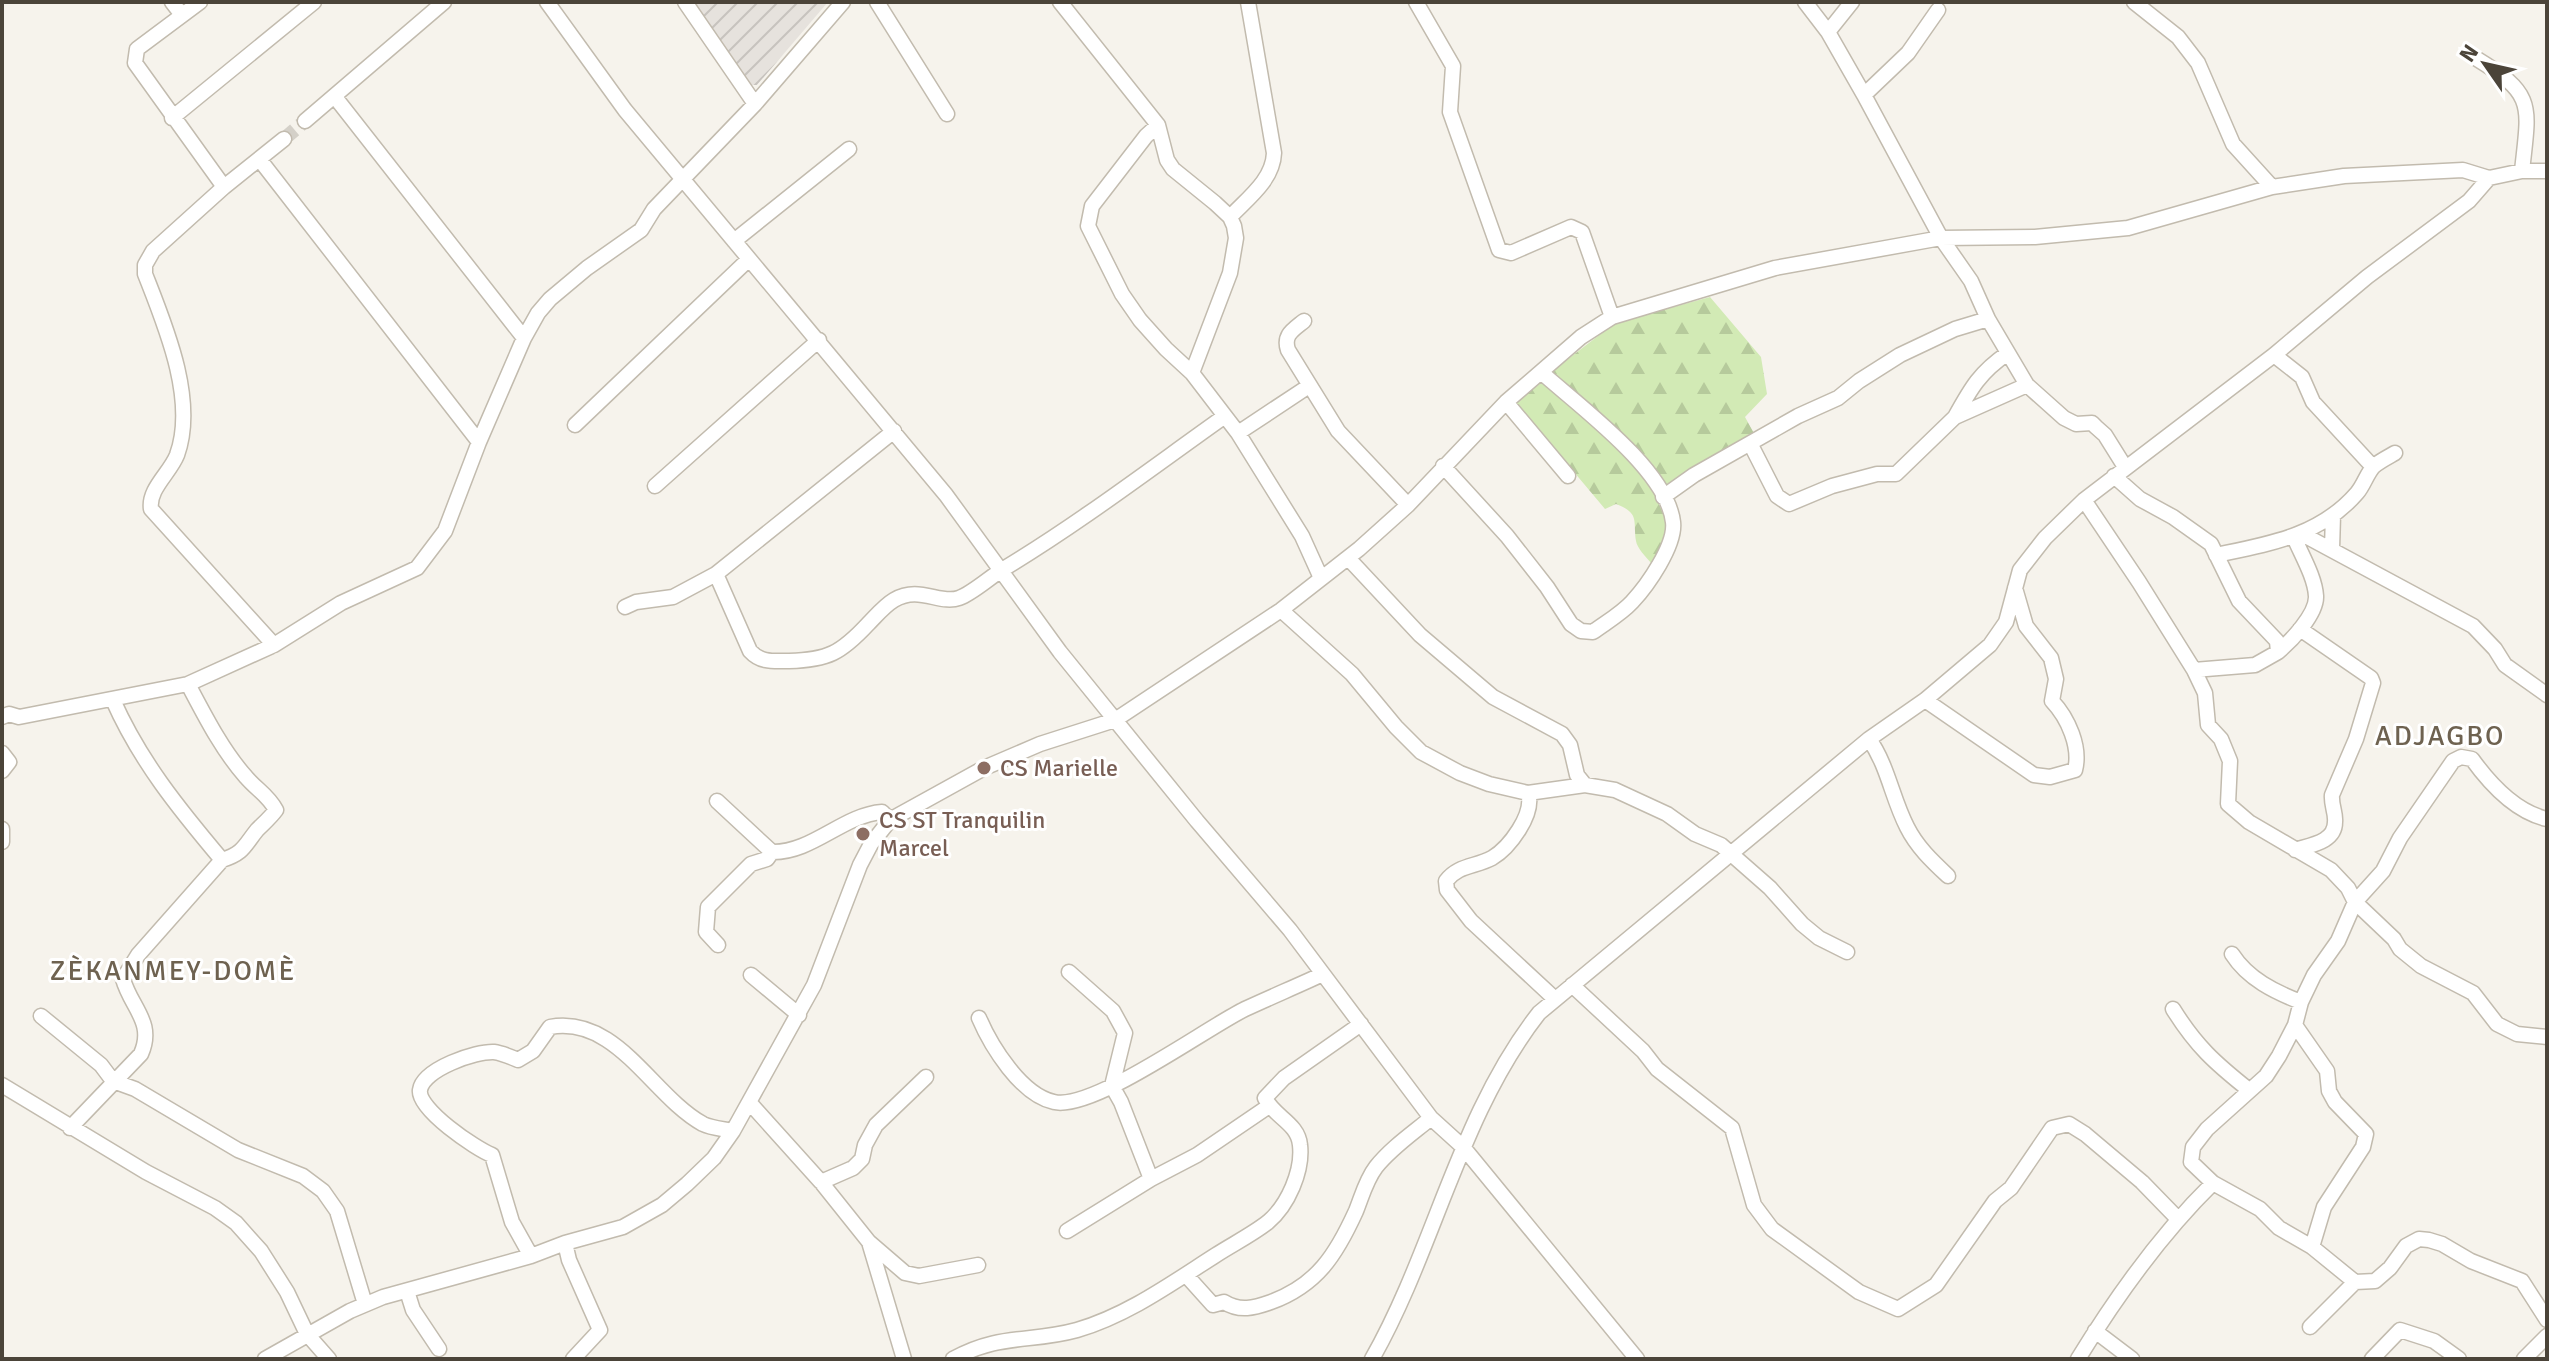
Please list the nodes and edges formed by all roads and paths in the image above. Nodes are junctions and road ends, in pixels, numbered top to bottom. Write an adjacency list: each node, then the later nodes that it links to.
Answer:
1 (172, 2): 16 (street)
2 (200, 2): 16 (street)
3 (314, 2): 23 (street)
4 (444, 2): 20 (street)
5 (547, 2): 31 (street)
6 (685, 2): 21 (street)
7 (843, 2): 21 (street)
8 (877, 2): 22 (street)
9 (1060, 2): 25 (street)
10 (1248, 2): 35 (street)
11 (1416, 2): 39 (street)
12 (1805, 2): 17 (street)
13 (1852, 2): 17 (street)
14 (2134, 2): 34 (street)
15 (1938, 10): 19 (street)
16 (182, 15): 23 (street)
17 (1828, 32): 19 (street)
18 (2477, 59): 29 (street)
19 (1864, 95): 36 (street)
20 (335, 97): 24 (street); 42 (street)
21 (755, 104): 31 (street)
22 (947, 114)
23 (172, 118): 33 (street)
24 (305, 121)
25 (1158, 125): 35 (street); 47 (street)
26 (284, 139): 28 (street)
27 (849, 149): 37 (street)
28 (260, 160): 33 (street); 56 (street)
29 (2522, 171): 30 (street); 32 (street)
30 (2547, 171)
31 (682, 178): 37 (street); 42 (street)
32 (2489, 178): 34 (street); 45 (street)
33 (224, 187): 79 (street)
34 (2272, 187): 36 (street)
35 (1230, 217): 47 (street)
36 (1941, 238): 39 (street); 40 (street)
37 (734, 241): 38 (street)
38 (749, 259): 43 (street); 53 (street)
39 (1612, 317): 46 (street)
40 (1988, 319): 44 (street); 57 (street)
41 (1304, 321): 49 (street)
42 (524, 338): 56 (street)
43 (819, 340): 54 (street); 63 (street)
44 (2008, 353): 48 (street); 52 (street)
45 (2274, 355): 60 (street); 61 (street)
46 (1541, 372): 50 (street); 64 (street)
47 (1192, 373): 51 (street)
48 (2027, 385): 52 (street); 61 (street)
49 (1309, 386): 55 (street); 66 (street)
50 (1506, 402): 59 (street); 62 (street)
51 (1225, 416): 55 (street); 72 (street)
52 (1955, 417): 57 (street)
53 (575, 425)
54 (894, 431): 72 (street); 73 (street)
55 (1238, 433): 74 (street)
56 (479, 442): 79 (street)
57 (1751, 445): 64 (street)
58 (2395, 453): 60 (street)
59 (1443, 466): 64 (street); 66 (street)
60 (2373, 467): 67 (street)
61 (2120, 471): 65 (street); 70 (street)
62 (1568, 476)
63 (655, 486)
64 (1663, 497)
65 (2084, 500): 75 (street); 81 (street)
66 (1408, 505): 71 (street)
67 (2333, 515): 68 (street); 69 (street)
68 (2298, 536): 69 (street); 70 (street); 78 (street)
69 (2332, 549): 83 (street)
70 (2216, 555): 80 (street)
71 (1348, 558): 74 (street); 91 (street)
72 (1001, 570): 73 (street); 87 (street)
73 (716, 574): 76 (street)
74 (1321, 578): 77 (street)
75 (2015, 587): 85 (street); 85 (street)
76 (625, 607)
77 (1281, 610): 87 (street); 92 (street)
78 (2300, 629): 80 (street); 98 (street)
79 (274, 645): 82 (street)
80 (2278, 652): 81 (street)
81 (2194, 670): 98 (street)
82 (188, 684): 84 (street); 101 (street)
83 (2547, 695)
84 (113, 700): 86 (street); 101 (street)
85 (1925, 700): 88 (street)
86 (4, 713)
87 (1115, 720): 95 (street); 108 (street)
88 (1869, 739): 100 (street); 102 (street)
89 (2, 753): 90 (street)
90 (2, 771)
91 (1585, 785): 92 (street); 100 (street)
92 (1528, 793): 111 (street)
93 (717, 801): 99 (street)
94 (2547, 819): 103 (street)
95 (890, 820): 99 (street); 114 (street)
96 (2, 829): 97 (street)
97 (2, 842)
98 (2295, 850): 103 (street)
99 (772, 852): 104 (street)
100 (1733, 854): 105 (street); 110 (street)
101 (222, 860): 121 (street)
102 (1948, 876)
103 (2355, 902): 112 (street); 119 (street)
104 (718, 945)
105 (1847, 952)
106 (2232, 954): 112 (street)
107 (1069, 972): 123 (street)
108 (1323, 974): 117 (street); 123 (street)
109 (751, 975): 114 (street)
110 (1572, 985): 111 (street); 134 (street)
111 (1555, 999): 130 (street)
112 (2301, 1002): 118 (street)
113 (2173, 1009): 124 (street)
114 (799, 1015): 125 (street)
115 (41, 1016): 121 (street)
116 (979, 1018): 123 (street)
117 (1361, 1024): 126 (street); 127 (street)
118 (2295, 1025): 124 (street); 138 (street)
119 (2547, 1037)
120 (926, 1077): 132 (street)
121 (113, 1081): 128 (street); 144 (street)
122 (2, 1085): 128 (street)
123 (1112, 1086): 131 (street)
124 (2249, 1090): 133 (street)
125 (749, 1102): 129 (street); 132 (street)
126 (1269, 1106): 131 (street); 141 (street)
127 (1431, 1118): 130 (street); 141 (street)
128 (70, 1128): 148 (street)
129 (733, 1131): 137 (street); 139 (street)
130 (1463, 1147): 151 (street); 157 (street)
131 (1151, 1179): 135 (street)
132 (821, 1182): 136 (street)
133 (2213, 1183): 134 (street); 138 (street)
134 (2178, 1219): 147 (street)
135 (1067, 1231)
136 (869, 1242): 140 (street); 155 (street)
137 (565, 1243): 139 (street); 154 (street)
138 (2312, 1247): 142 (street)
139 (531, 1256): 143 (street)
140 (978, 1265)
141 (1186, 1275): 156 (street)
142 (2355, 1282): 145 (street); 146 (street)
143 (407, 1291): 144 (street); 150 (street)
144 (365, 1304): 148 (street)
145 (2547, 1320)
146 (2310, 1327)
147 (2095, 1331): 158 (street); 159 (street)
148 (307, 1334): 152 (street); 153 (street)
149 (2547, 1336): 162 (street)
150 (439, 1349)
151 (1380, 1356)
152 (265, 1359)
153 (329, 1359)
154 (573, 1359)
155 (904, 1359)
156 (953, 1359)
157 (1637, 1359)
158 (2078, 1359)
159 (2132, 1359)
160 (2372, 1359): 161 (street)
161 (2459, 1359)
162 (2524, 1359)

